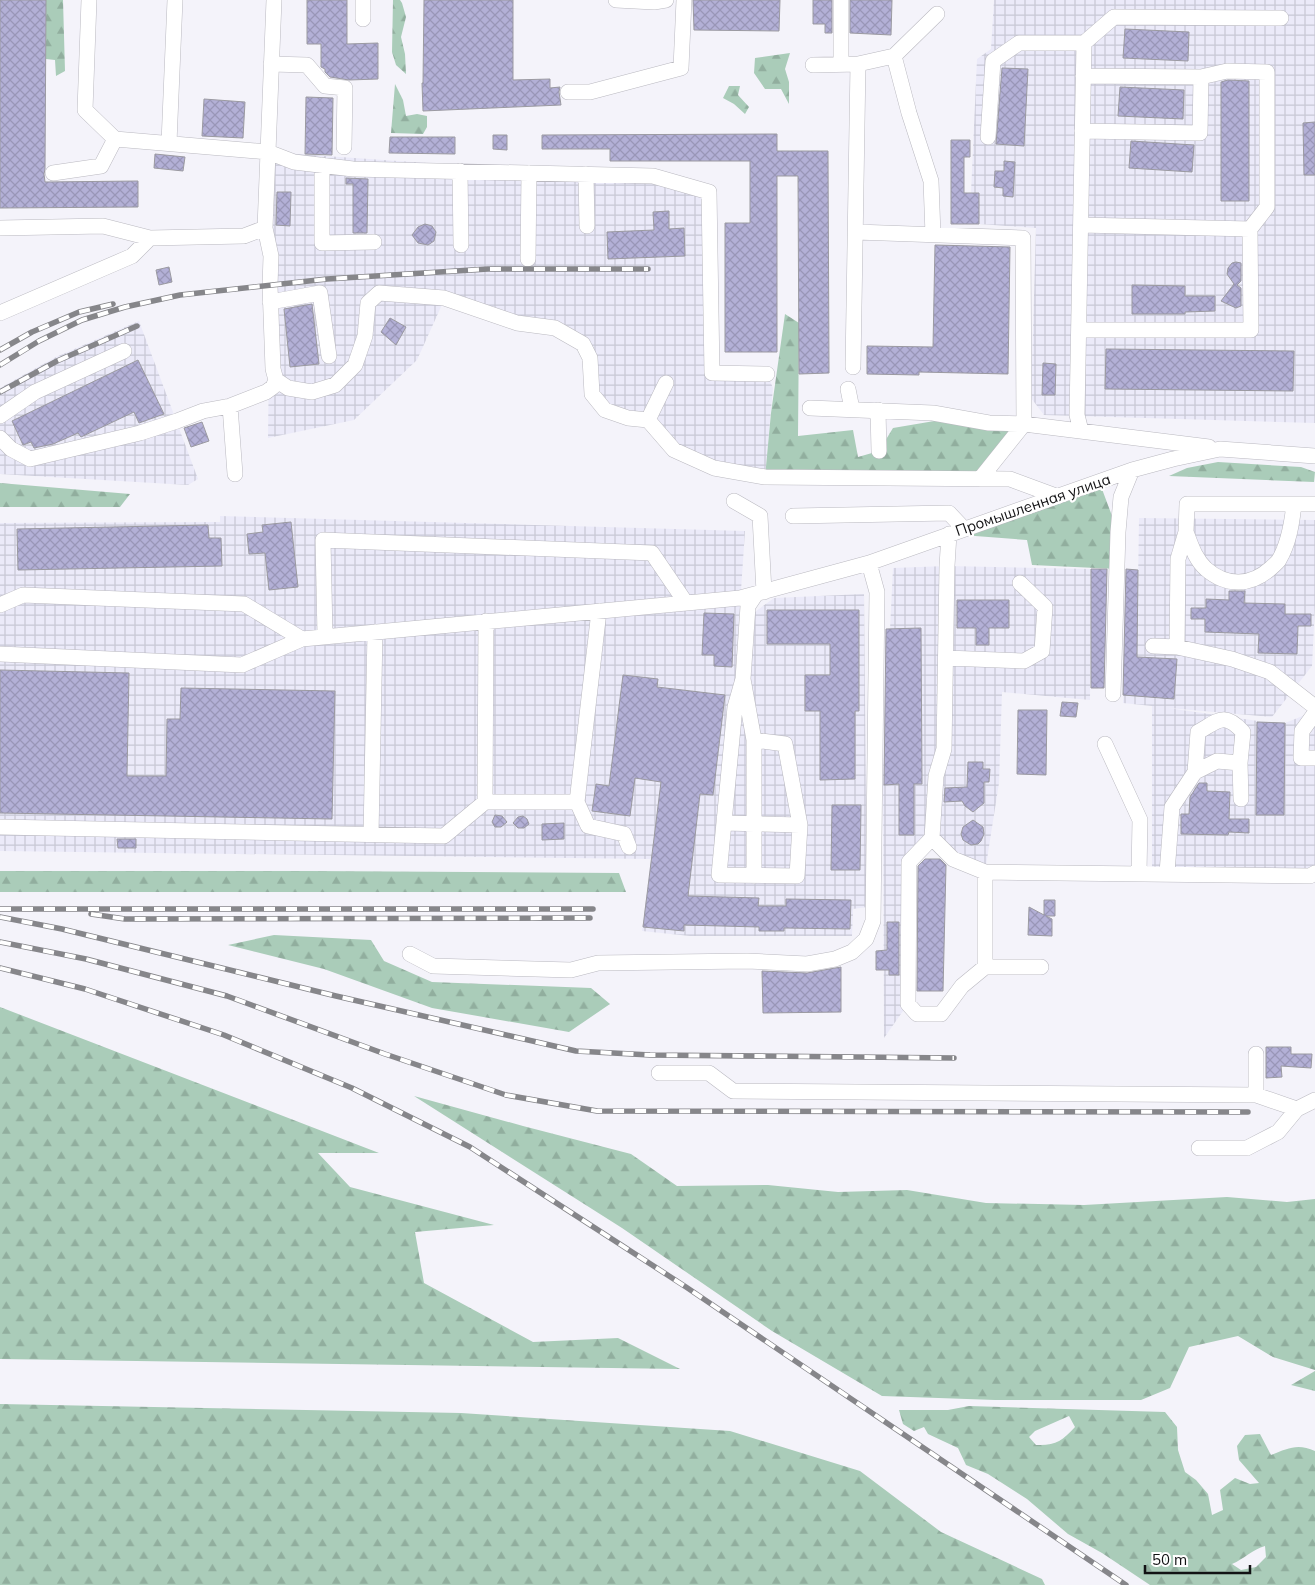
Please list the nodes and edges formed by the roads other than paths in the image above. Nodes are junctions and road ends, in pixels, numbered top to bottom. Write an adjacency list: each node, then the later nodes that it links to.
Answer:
1 (89, 0): 23 (street)
2 (174, 0): 24 (street)
3 (274, 0): 14 (street)
4 (363, 0): 11 (street)
5 (616, 0): 6 (street)
6 (666, 0)
7 (684, 0): 20 (street)
8 (841, 0): 15 (street)
9 (937, 14): 13 (street)
10 (1281, 18): 12 (street)
11 (363, 19)
12 (1084, 43): 18 (street); 22 (street)
13 (894, 56): 16 (street); 38 (street)
14 (272, 64): 25 (street); 26 (street)
15 (841, 64): 16 (street); 17 (street)
16 (858, 64): 37 (street)
17 (814, 65)
18 (1083, 76): 19 (street); 21 (street)
19 (1201, 77): 21 (street); 36 (street)
20 (568, 92)
21 (1082, 131): 32 (street)
22 (988, 137)
23 (115, 139): 24 (street); 30 (street)
24 (169, 143): 26 (street)
25 (344, 147)
26 (268, 152): 27 (street); 35 (street)
27 (322, 165): 28 (street); 40 (street)
28 (460, 171): 29 (street); 41 (street)
29 (529, 172): 31 (street); 42 (street)
30 (53, 173)
31 (586, 174): 33 (street); 49 (street)
32 (1081, 225): 36 (street); 45 (street)
33 (587, 226)
34 (0, 228): 39 (street)
35 (265, 228): 39 (street); 43 (street)
36 (1250, 229): 45 (street)
37 (856, 232): 38 (street); 48 (street)
38 (933, 235): 59 (street)
39 (150, 238): 44 (street)
40 (374, 242)
41 (461, 245)
42 (528, 259)
43 (270, 302): 47 (street); 50 (street)
44 (0, 313)
45 (1079, 330): 60 (street)
46 (124, 351): 57 (street)
47 (329, 356)
48 (853, 367)
49 (768, 374)
50 (276, 380): 53 (street); 58 (street)
51 (666, 382): 58 (street)
52 (848, 389): 55 (street)
53 (230, 406): 61 (street); 66 (street)
54 (810, 408): 55 (street)
55 (852, 409): 56 (street)
56 (878, 410): 59 (street); 63 (street)
57 (0, 416)
58 (648, 420): 67 (street)
59 (1024, 424): 60 (street); 67 (street)
60 (1081, 431): 62 (street)
61 (0, 438)
62 (1220, 449): 64 (street, Промышленная улица); 65 (street, Промышленная улица)
63 (879, 451)
64 (1315, 456)
65 (1132, 470): 68 (street, Промышленная улица); 90 (street)
66 (235, 474)
67 (980, 479): 68 (street)
68 (1056, 496): 73 (street, Промышленная улица)
69 (734, 501): 77 (street)
70 (1294, 504): 71 (street); 74 (street); 74 (street)
71 (1315, 504)
72 (793, 516): 73 (street)
73 (956, 532): 75 (street, Промышленная улица); 88 (street)
74 (1186, 532): 86 (street)
75 (869, 563): 77 (street, Промышленная улица); 113 (street)
76 (1020, 583): 88 (street)
77 (760, 593): 78 (street, Промышленная улица); 89 (street)
78 (686, 603): 80 (street, Промышленная улица); 83 (street)
79 (0, 605): 84 (street)
80 (599, 611): 81 (street, Промышленная улица); 100 (street)
81 (486, 622): 82 (street, Промышленная улица); 99 (street)
82 (375, 632): 83 (street, Промышленная улица); 105 (street)
83 (325, 636): 84 (street, Промышленная улица)
84 (302, 638): 87 (street, Промышленная улица)
85 (1153, 646): 86 (street)
86 (1177, 647): 91 (street)
87 (0, 654)
88 (946, 658): 106 (street)
89 (743, 679): 93 (street); 101 (street)
90 (1113, 694)
91 (1315, 707)
92 (1315, 713): 95 (street)
93 (754, 740): 102 (street); 103 (street)
94 (1105, 744): 109 (street)
95 (1315, 758)
96 (1240, 763): 97 (street); 97 (street); 98 (street)
97 (1195, 772): 110 (street)
98 (1241, 799)
99 (485, 802): 100 (street); 105 (street)
100 (577, 802): 107 (street)
101 (724, 823): 102 (street); 112 (street)
102 (754, 824): 103 (street); 112 (street)
103 (800, 825): 112 (street)
104 (0, 827): 105 (street)
105 (371, 835)
106 (932, 838): 108 (street); 115 (street)
107 (629, 847)
108 (985, 872): 109 (street); 115 (street)
109 (1140, 873): 110 (street)
110 (1167, 873): 111 (street)
111 (1315, 873)
112 (754, 876)
113 (410, 954)
114 (1041, 967): 115 (street)
115 (985, 968)
116 (1256, 1054): 118 (street)
117 (659, 1073): 118 (street)
118 (1256, 1095): 120 (street)
119 (1315, 1100): 120 (street)
120 (1296, 1109): 121 (street)
121 (1199, 1148)

